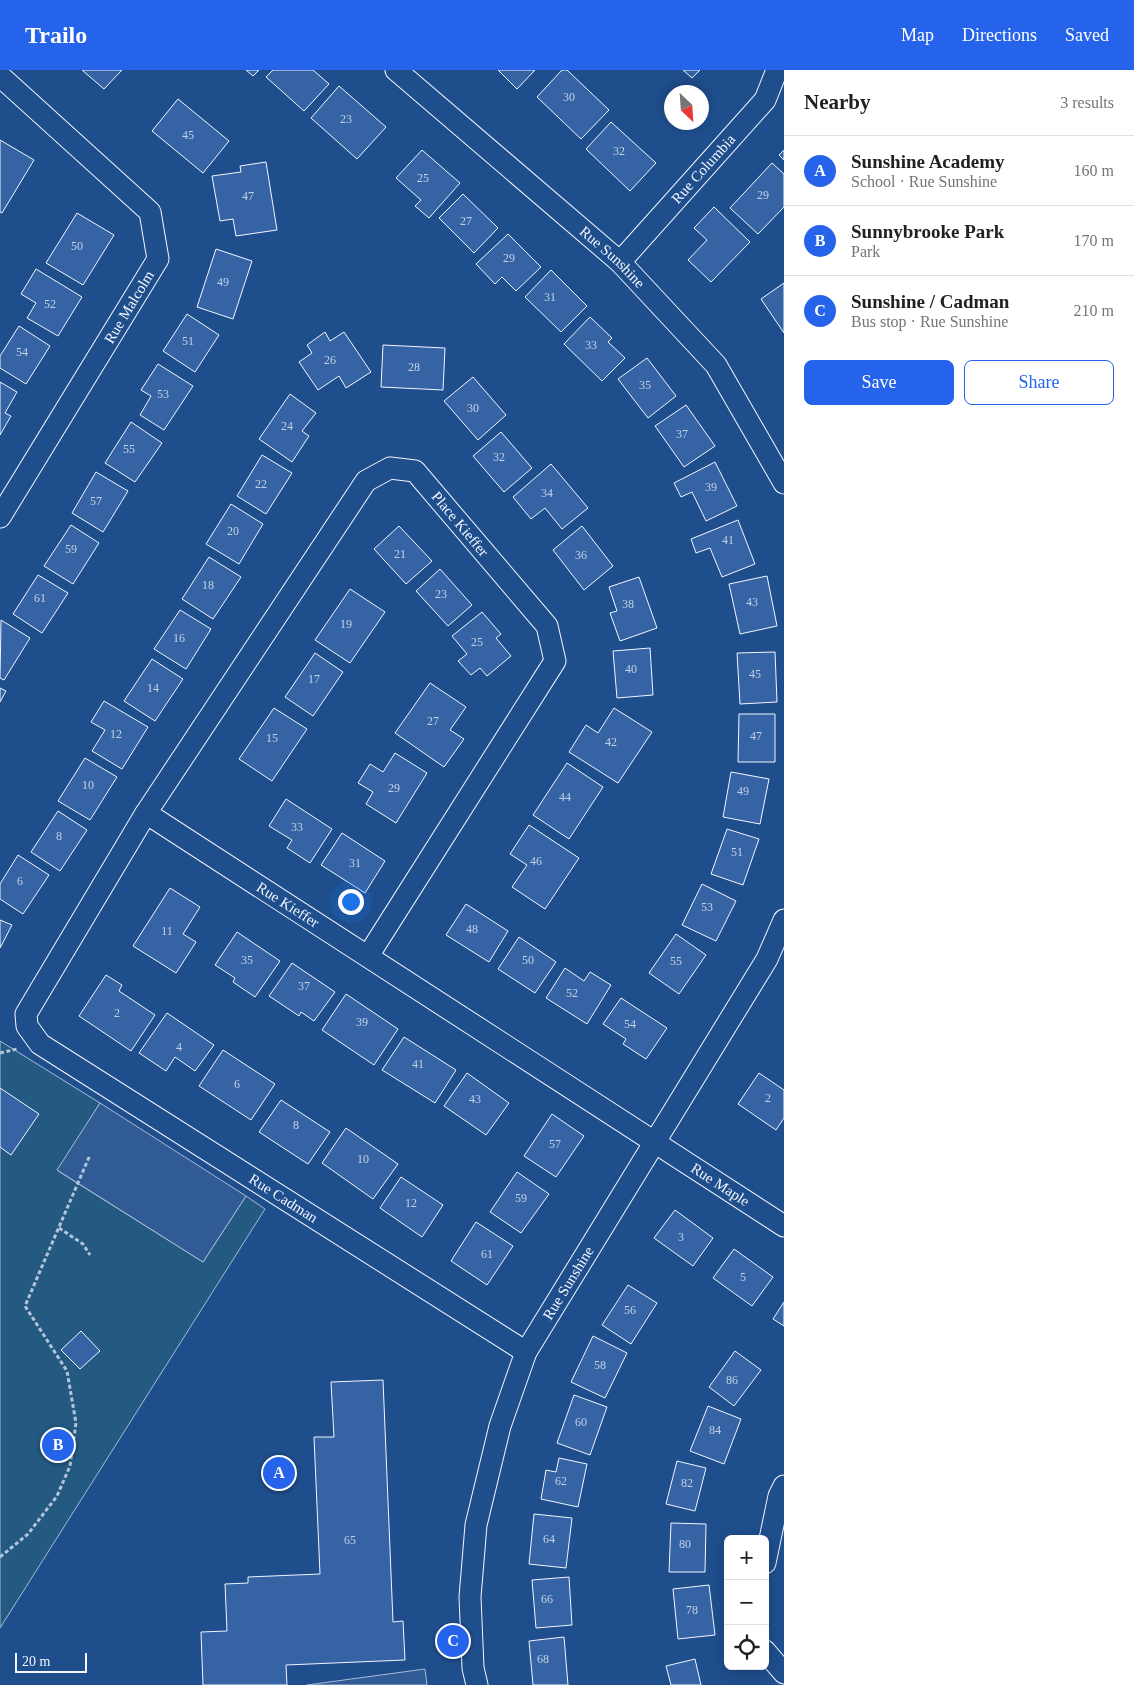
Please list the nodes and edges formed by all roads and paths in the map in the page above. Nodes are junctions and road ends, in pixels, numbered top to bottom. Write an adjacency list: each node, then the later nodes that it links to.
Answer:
1 (396, 70): 4 (street, Rue Sunshine)
2 (777, 70): 4 (street, Rue Columbia)
3 (0, 76): 6 (street, Rue Malcolm)
4 (620, 262): 5 (street, Rue Sunshine)
5 (784, 483)
6 (0, 517)
7 (146, 813): 9 (street, Rue Kieffer); 9 (street, Place Kieffer); 15 (street, Rue Cadman)
8 (784, 920): 10 (street, Rue Sunshine)
9 (368, 956): 10 (street, Rue Kieffer)
10 (655, 1142): 12 (street, Rue Maple); 15 (street, Rue Sunshine)
11 (90, 1155): 13 (path)
12 (784, 1226)
13 (59, 1228): 14 (path); 18 (path)
14 (90, 1255)
15 (526, 1352): 21 (street, Rue Sunshine)
16 (784, 1486): 17 (street)
17 (769, 1544)
18 (0, 1557)
19 (769, 1656): 20 (street)
20 (784, 1673)
21 (477, 1685)

